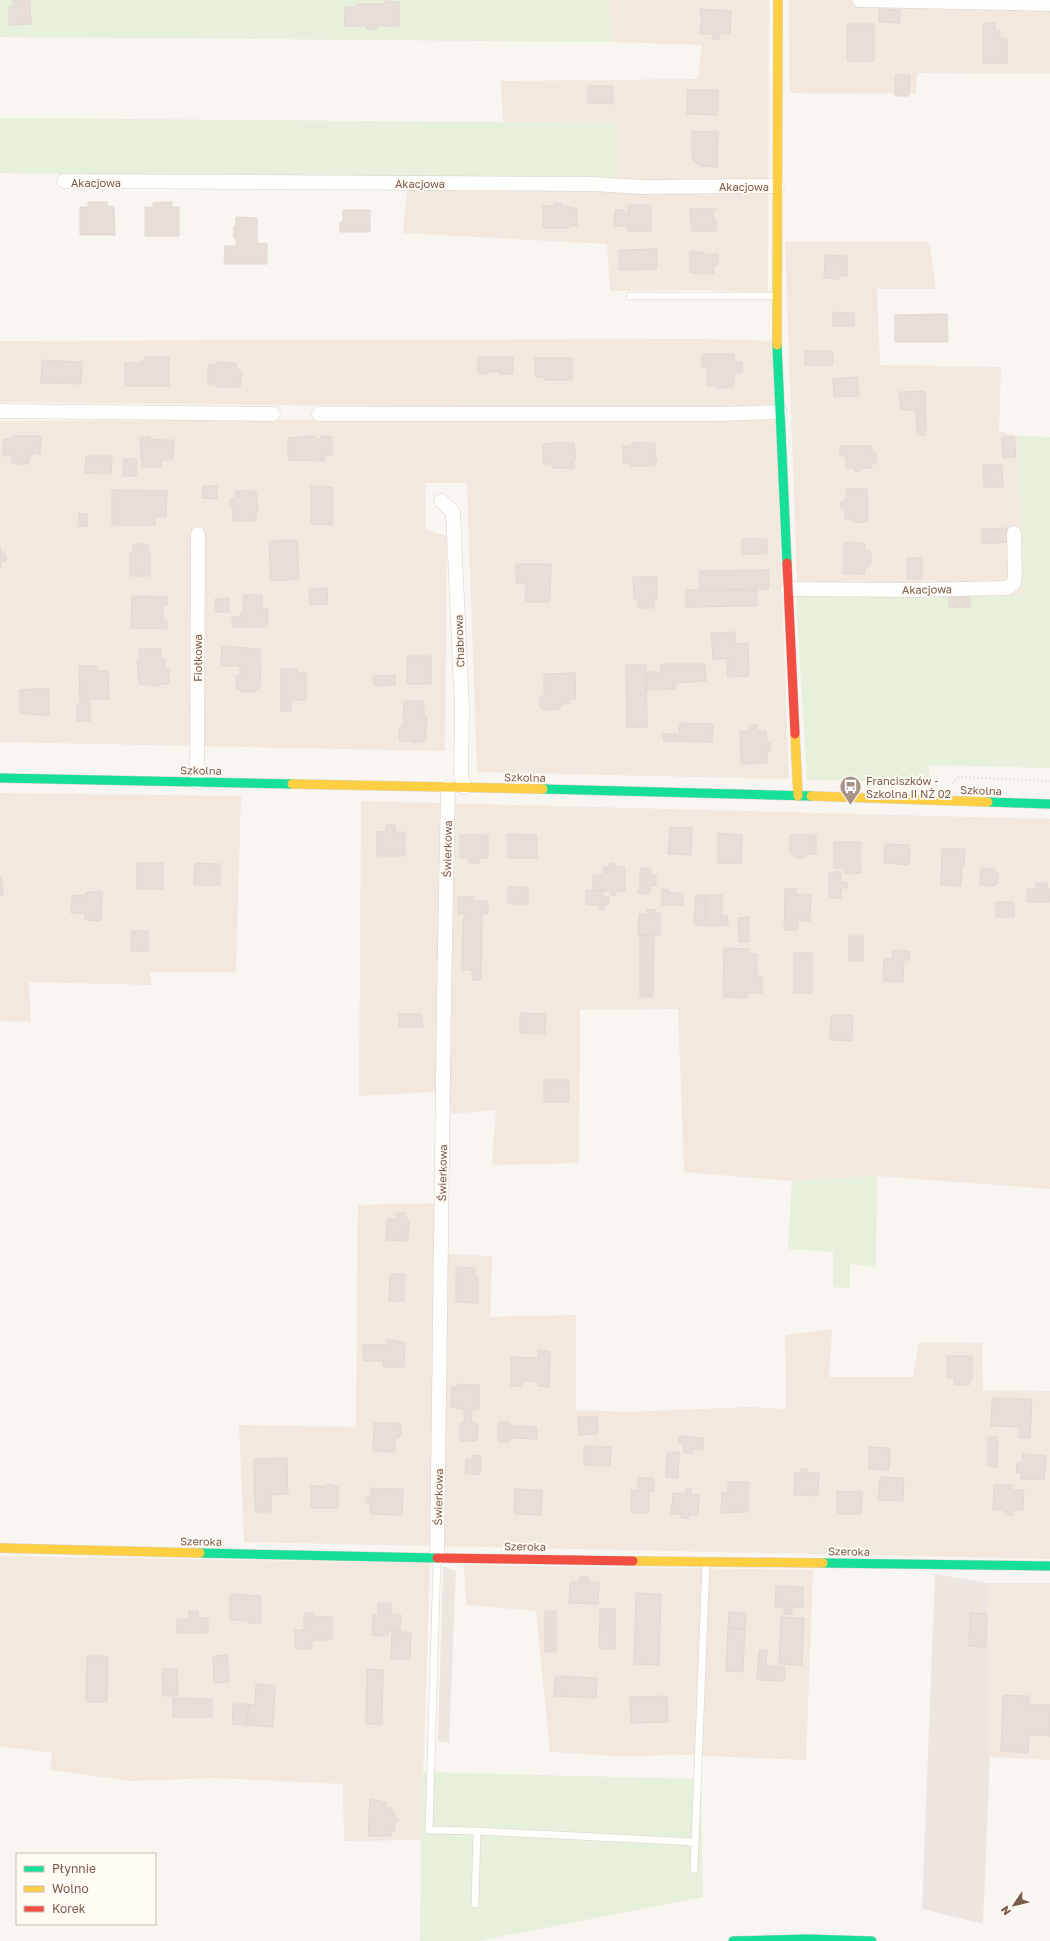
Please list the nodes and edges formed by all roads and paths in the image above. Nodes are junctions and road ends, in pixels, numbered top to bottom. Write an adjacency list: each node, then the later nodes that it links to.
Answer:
1 (778, 0): 5 (street, Akacjowa)
2 (859, 0): 3 (street)
3 (1050, 4)
4 (64, 181): 5 (street, Akacjowa)
5 (777, 186): 7 (street, Akacjowa)
6 (630, 296): 7 (lane)
7 (777, 296): 9 (street, Akacjowa)
8 (0, 411): 10 (street)
9 (780, 412): 11 (street); 15 (street, Akacjowa)
10 (272, 414)
11 (319, 414)
12 (441, 501): 18 (street, Chabrowa)
13 (1014, 532): 15 (street, Akacjowa)
14 (198, 534): 17 (street, Fiołkowa)
15 (788, 589): 20 (street, Akacjowa)
16 (0, 778): 17 (street, Szkolna)
17 (197, 782): 19 (street, Szkolna)
18 (464, 787): 19 (street, Szkolna); 20 (street, Szkolna)
19 (448, 788): 23 (street, Świerkowa)
20 (798, 796): 21 (street, Szkolna)
21 (1050, 804)
22 (0, 1548): 23 (street, Szeroka)
23 (438, 1558): 24 (street, Szeroka); 26 (lane)
24 (706, 1560): 25 (street, Szeroka); 27 (lane)
25 (1050, 1566)
26 (477, 1831): 27 (lane); 29 (lane)
27 (694, 1842): 28 (lane)
28 (694, 1869)
29 (475, 1904)
30 (733, 1941): 31 (street)
31 (872, 1941)

